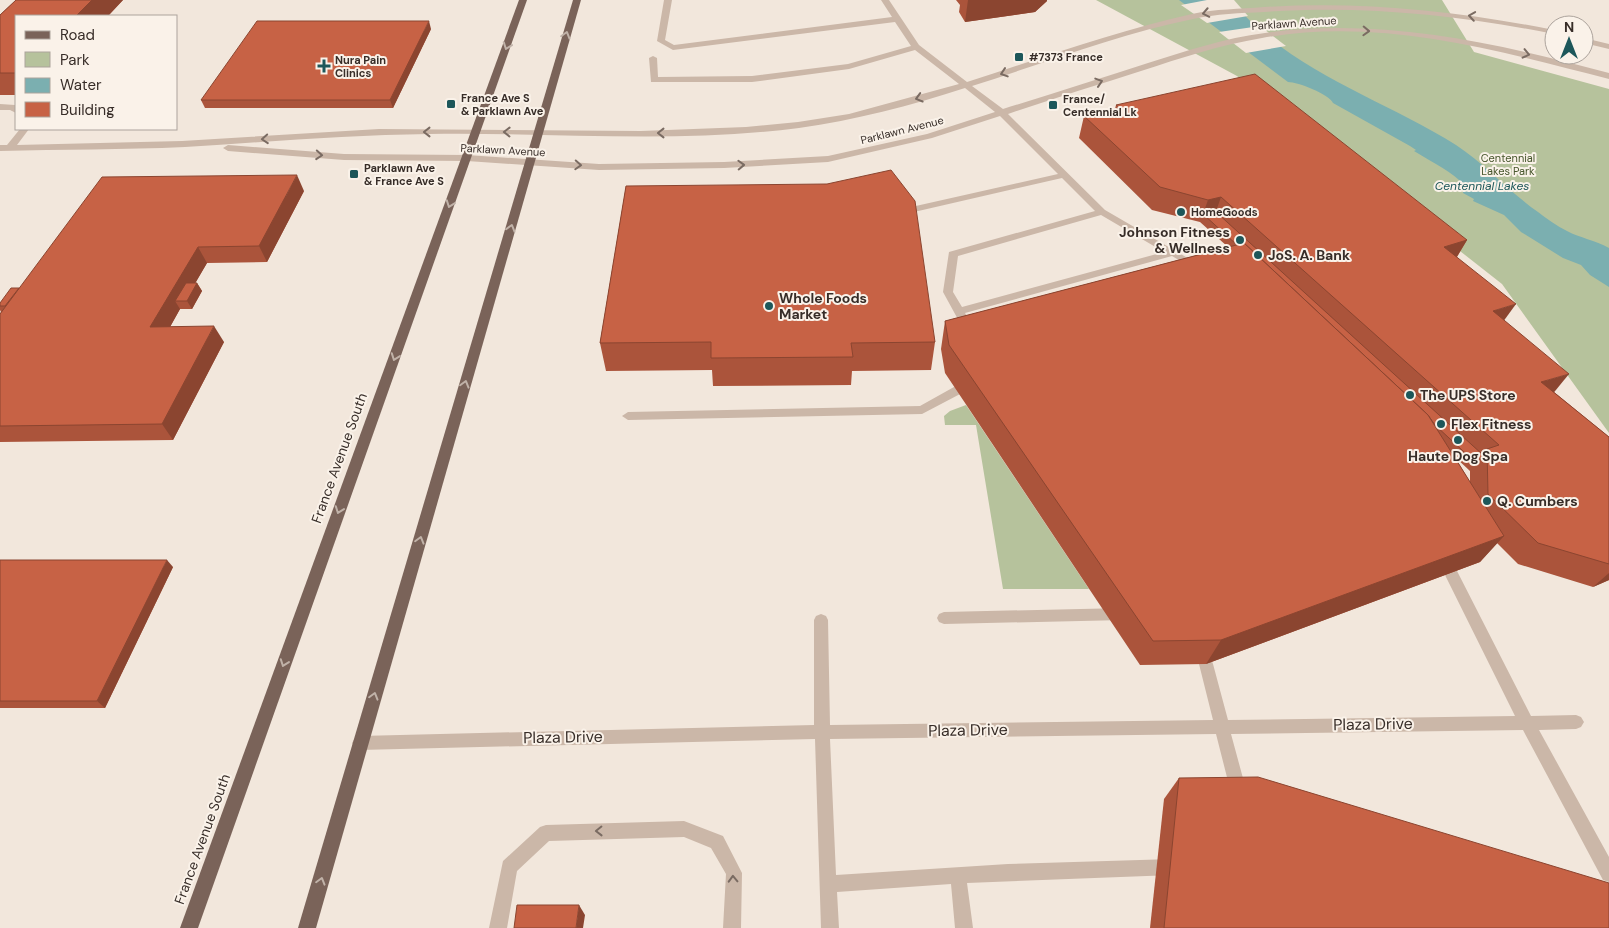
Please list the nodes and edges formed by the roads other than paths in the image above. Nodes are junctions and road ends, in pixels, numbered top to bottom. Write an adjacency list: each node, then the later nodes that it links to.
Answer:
1 (523, 0): 17 (main road, France Avenue South, one-way to 17)
2 (577, 0): 18 (main road, one-way to 2)
3 (668, 0): 5 (street)
4 (885, 0): 5 (street)
5 (897, 19): 9 (street)
6 (1544, 30): 12 (street, Parklawn Avenue, one-way to 12)
7 (1594, 43): 8 (street)
8 (1609, 47)
9 (916, 48): 10 (street); 12 (street)
10 (653, 58)
11 (1609, 76): 15 (street, Parklawn Avenue, one-way to 11)
12 (966, 85): 15 (street); 18 (street, Parklawn Avenue, one-way to 18)
13 (0, 107): 14 (street)
14 (15, 109)
15 (1002, 113): 22 (street, Parklawn Avenue, one-way to 15); 23 (street)
16 (23, 130): 20 (street)
17 (476, 132): 18 (street, Parklawn Avenue, one-way to 17); 19 (street, Parklawn Avenue, one-way to 19); 21 (main road, France Avenue South)
18 (539, 132): 22 (main road)
19 (184, 144): 20 (street, Parklawn Avenue); 21 (street, Parklawn Avenue, one-way to 21)
20 (5, 148)
21 (467, 158): 22 (street, Parklawn Avenue); 47 (main road, France Avenue South, one-way to 47)
22 (530, 162): 41 (main road, one-way to 22)
23 (1064, 175): 24 (street); 25 (street)
24 (900, 212)
25 (1102, 212): 26 (street); 28 (street)
26 (1172, 253): 27 (street); 28 (street)
27 (1205, 272)
28 (959, 311): 29 (street)
29 (978, 345)
30 (981, 383): 31 (street)
31 (628, 416)
32 (1452, 575): 38 (street)
33 (1142, 614): 34 (street)
34 (944, 618)
35 (822, 620): 40 (street)
36 (1206, 664): 39 (street)
37 (1576, 722): 38 (street, Plaza Drive)
38 (1527, 723): 39 (street, Plaza Drive); 44 (street)
39 (1222, 726): 40 (street, Plaza Drive); 42 (street)
40 (822, 732): 41 (street, Plaza Drive); 46 (street)
41 (360, 743): 48 (main road, one-way to 41)
42 (1240, 798)
43 (1192, 867): 45 (street)
44 (1609, 874)
45 (958, 876): 46 (street); 52 (street)
46 (828, 884): 51 (street)
47 (189, 928)
48 (307, 928)
49 (498, 928): 50 (street, one-way to 49)
50 (732, 928)
51 (830, 928)
52 (964, 928)

